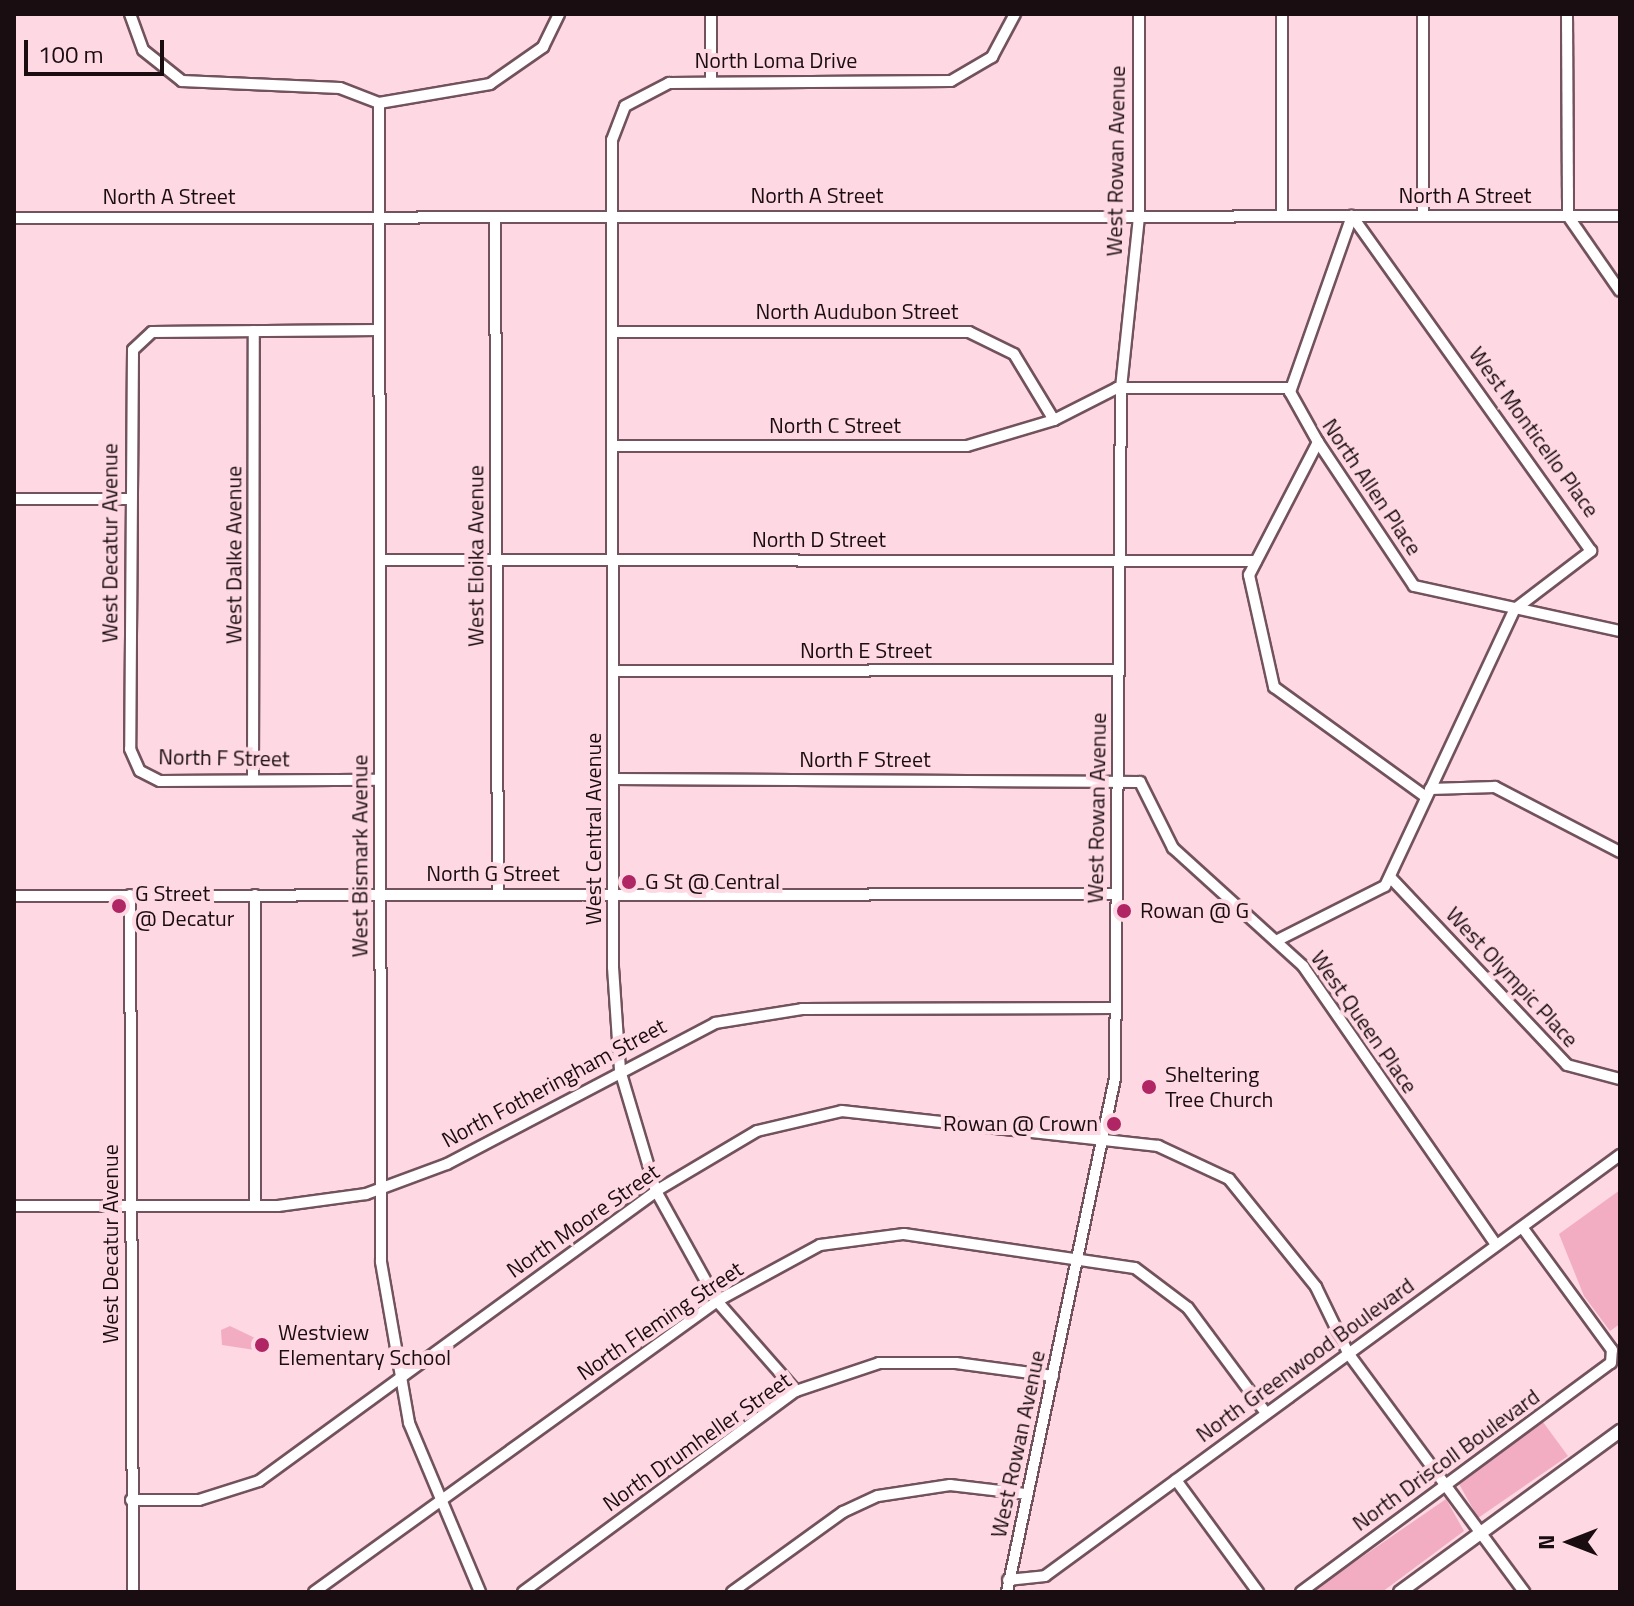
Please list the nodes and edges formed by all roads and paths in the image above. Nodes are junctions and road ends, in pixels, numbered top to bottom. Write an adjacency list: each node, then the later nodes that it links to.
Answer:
1 (130, 14): 10 (street)
2 (559, 14): 10 (street)
3 (711, 14): 9 (street)
4 (1015, 14): 9 (street, North Loma Drive)
5 (1139, 14): 12 (street, West Rowan Avenue)
6 (1282, 14): 13 (street)
7 (1423, 14): 15 (street)
8 (1567, 14): 16 (street)
9 (711, 80): 11 (street, North Loma Drive)
10 (379, 103): 18 (street, West Bismark Avenue)
11 (613, 216): 12 (street, North A Street); 19 (street, North A Street); 24 (street, West Central Avenue)
12 (1139, 216): 13 (street, North A Street); 25 (street, West Rowan Avenue)
13 (1282, 216): 14 (street, North A Street)
14 (1352, 216): 15 (street, North A Street); 26 (street); 37 (street, West Monticello Place)
15 (1423, 216): 16 (street, North A Street)
16 (1568, 216): 17 (street, North A Street); 21 (street)
17 (1620, 216)
18 (379, 217): 19 (street, North A Street); 20 (street, North A Street); 22 (street, West Bismark Avenue)
19 (495, 217): 32 (street, West Eloika Avenue)
20 (14, 218)
21 (1620, 291)
22 (378, 330): 23 (street); 33 (street, West Bismark Avenue)
23 (254, 331): 31 (street, West Decatur Avenue); 42 (street, West Dalke Avenue)
24 (613, 332): 27 (street, North Audubon Street); 29 (street, West Central Avenue)
25 (1121, 388): 26 (street); 27 (street); 35 (street, West Rowan Avenue)
26 (1290, 390): 28 (street, North Allen Place)
27 (1054, 420): 29 (street, North C Street)
28 (1318, 442): 36 (street); 37 (street, North Allen Place)
29 (612, 446): 34 (street, West Central Avenue)
30 (14, 499): 31 (street)
31 (130, 499): 41 (street, West Decatur Avenue)
32 (496, 559): 33 (street, North D Street); 34 (street, North D Street); 49 (street, West Eloika Avenue)
33 (381, 560): 44 (street, West Bismark Avenue)
34 (614, 560): 35 (street, North D Street); 40 (street, West Central Avenue)
35 (1119, 561): 36 (street, North D Street); 39 (street, West Rowan Avenue)
36 (1256, 561): 46 (street)
37 (1515, 609): 38 (street, North Allen Place); 46 (street, West Monticello Place)
38 (1620, 631)
39 (1119, 670): 40 (street, North E Street); 45 (street, West Rowan Avenue)
40 (614, 671): 43 (street, West Central Avenue)
41 (130, 749): 42 (street, North F Street)
42 (253, 779): 44 (street, North F Street)
43 (613, 779): 45 (street, North F Street); 50 (street, West Central Avenue)
44 (380, 780): 54 (street, West Bismark Avenue)
45 (1116, 781): 51 (street, West Rowan Avenue); 56 (street, West Queen Place)
46 (1428, 793): 47 (street); 48 (street, West Monticello Place)
47 (1620, 852)
48 (1390, 877): 56 (street); 59 (street, West Olympic Place)
49 (498, 894): 50 (street, North G Street); 54 (street, North G Street)
50 (613, 894): 51 (street, North G Street); 58 (street, West Central Avenue)
51 (1116, 894): 57 (street, West Rowan Avenue)
52 (130, 895): 53 (street, North G Street); 55 (street, North G Street); 65 (street, West Decatur Avenue)
53 (255, 895): 54 (street, North G Street); 66 (street)
54 (380, 895): 62 (street, West Bismark Avenue)
55 (14, 896)
56 (1276, 941): 68 (street, West Queen Place)
57 (1115, 1008): 58 (street, North Fotheringham Street); 60 (street, West Rowan Avenue)
58 (620, 1070): 62 (street, North Fotheringham Street); 63 (street, West Central Avenue)
59 (1620, 1079)
60 (1105, 1139): 63 (street, North Moore Street); 69 (street, West Rowan Avenue); 71 (street, North Moore Street)
61 (1620, 1155): 67 (street, North Greenwood Boulevard)
62 (379, 1188): 66 (street, North Fotheringham Street); 73 (street, West Bismark Avenue)
63 (656, 1191): 70 (street, West Central Avenue); 73 (street, North Moore Street)
64 (14, 1206): 65 (street, North Fotheringham Street)
65 (130, 1206): 66 (street, North Fotheringham Street); 80 (street, West Decatur Avenue)
66 (255, 1206)
67 (1522, 1227): 68 (street, North Greenwood Boulevard); 78 (street, North Driscoll Boulevard)
68 (1496, 1245): 71 (street, North Greenwood Boulevard)
69 (1079, 1257): 70 (street, North Fleming Street); 72 (street, West Rowan Avenue); 75 (street, North Fleming Street)
70 (717, 1301): 74 (street, West Central Avenue); 81 (street, North Fleming Street)
71 (1348, 1353): 75 (street, North Greenwood Boulevard); 78 (street, North Moore Street)
72 (1053, 1376): 74 (street, North Drumheller Street); 79 (street, West Rowan Avenue)
73 (397, 1379): 80 (street, North Moore Street); 81 (street, West Bismark Avenue)
74 (796, 1391): 87 (street, North Drumheller Street)
75 (1266, 1413): 77 (street, North Greenwood Boulevard)
76 (1620, 1431): 82 (main road)
77 (1176, 1480): 83 (street, North Greenwood Boulevard); 90 (street)
78 (1445, 1485): 82 (street, North Moore Street); 91 (street, North Driscoll Boulevard)
79 (1027, 1494): 83 (street, West Rowan Avenue); 88 (street)
80 (131, 1500): 84 (street, West Decatur Avenue)
81 (437, 1503): 85 (street, North Fleming Street); 86 (street, West Bismark Avenue)
82 (1481, 1533): 92 (main road); 93 (street, North Moore Street)
83 (1008, 1580): 89 (street, West Rowan Avenue)
84 (133, 1592)
85 (314, 1592)
86 (480, 1592)
87 (523, 1592)
88 (732, 1592)
89 (1007, 1592)
90 (1258, 1592)
91 (1301, 1592)
92 (1400, 1592)
93 (1524, 1592)

